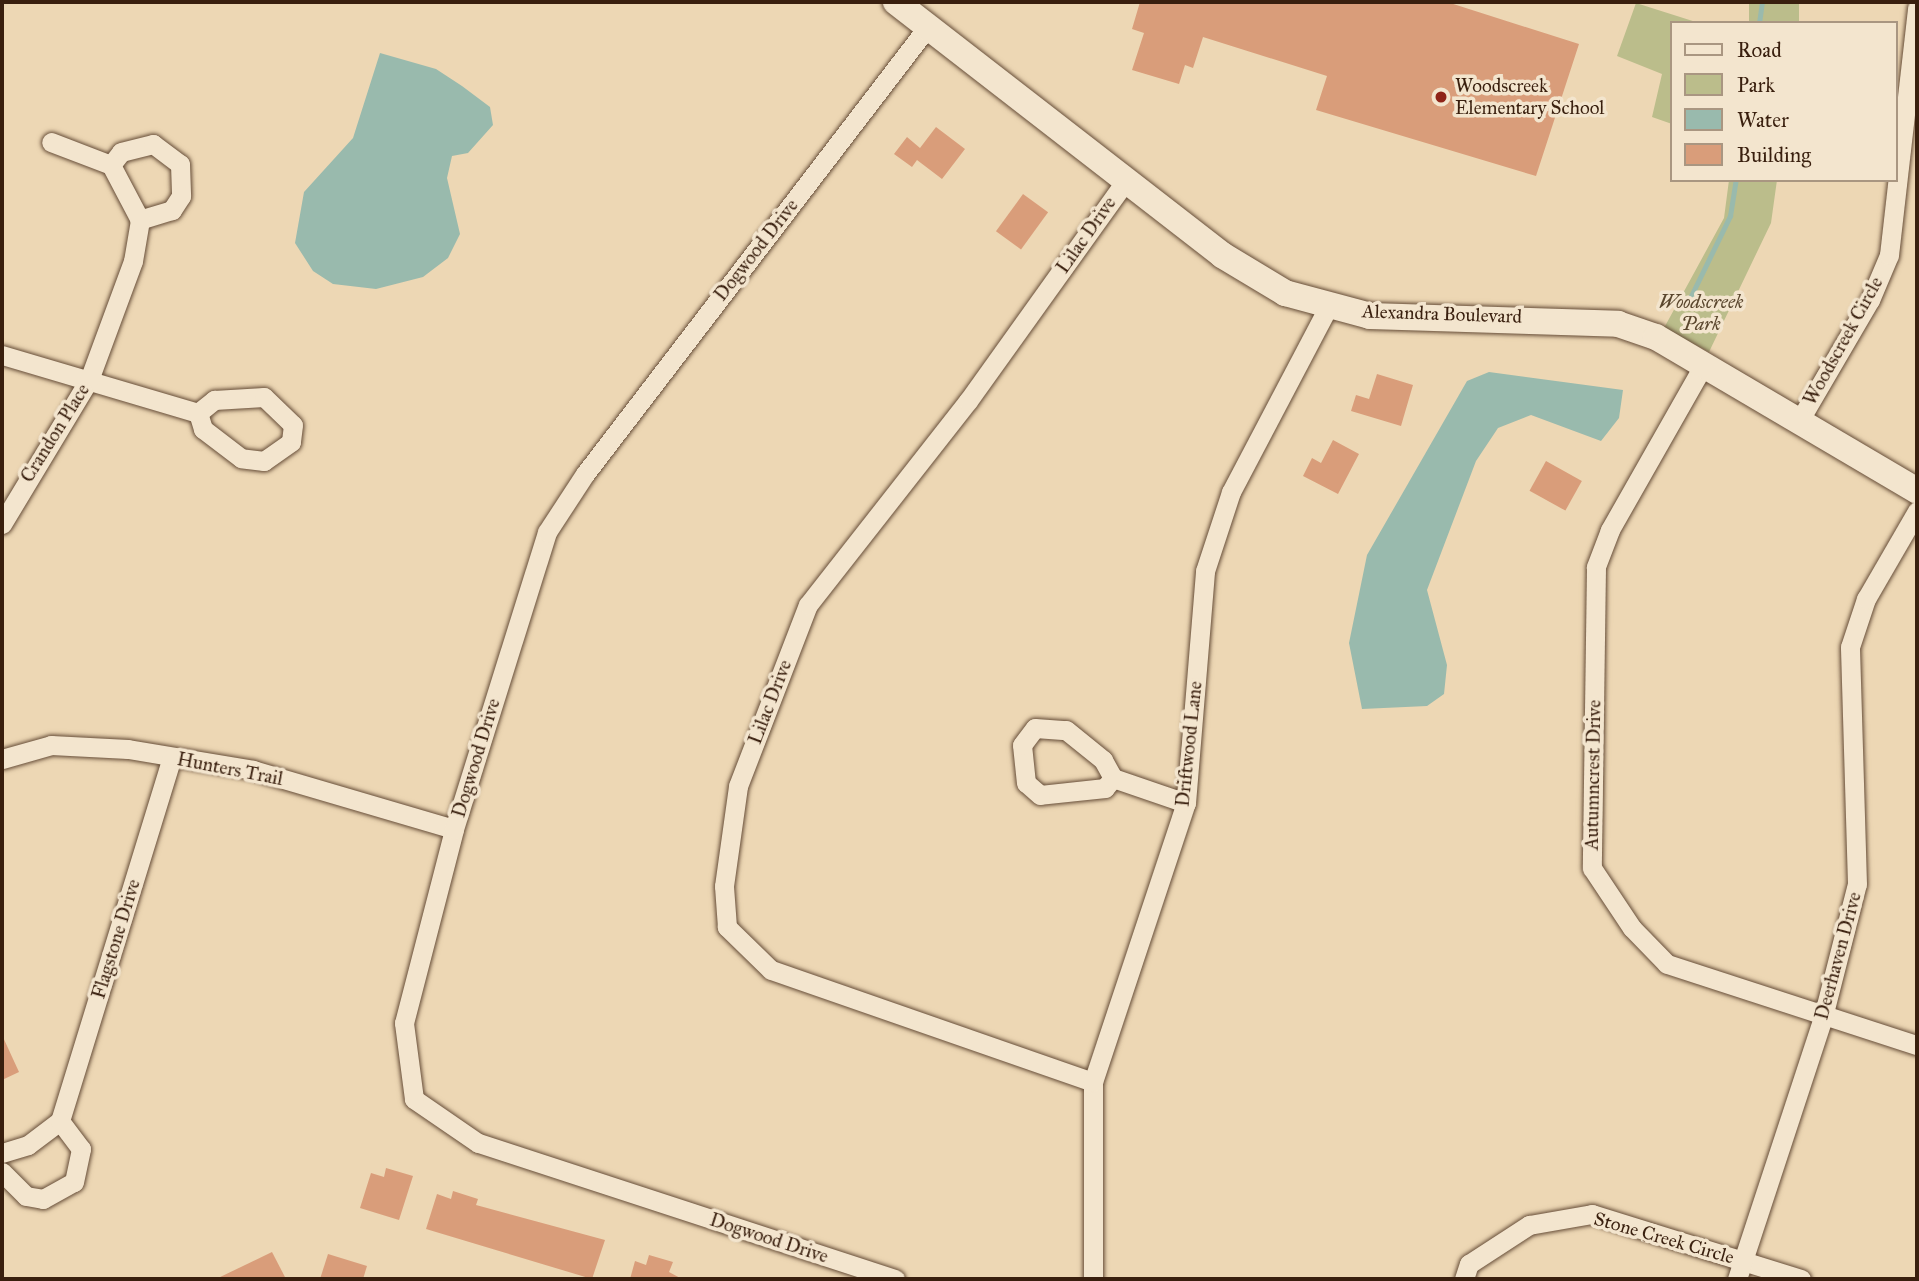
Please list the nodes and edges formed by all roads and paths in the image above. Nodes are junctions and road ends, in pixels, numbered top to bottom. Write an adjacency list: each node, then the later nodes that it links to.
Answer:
1 (896, 2): 3 (street, Alexandra Boulevard)
2 (1917, 8): 6 (street, Woodscreek Circle)
3 (926, 29): 7 (street, Alexandra Boulevard); 23 (street, Dogwood Drive)
4 (51, 142): 5 (street)
5 (111, 165): 9 (street); 9 (street)
6 (1898, 176)
7 (1126, 180): 10 (street, Alexandra Boulevard); 26 (street, Lilac Drive)
8 (1897, 182): 15 (street, Woodscreek Circle)
9 (141, 220): 13 (street, Crandon Place)
10 (1328, 307): 12 (street, Alexandra Boulevard); 22 (street, Driftwood Lane)
11 (2, 355): 13 (street)
12 (1703, 366): 15 (street, Alexandra Boulevard); 24 (street, Autumncrest Drive)
13 (89, 380): 14 (street); 18 (street, Crandon Place)
14 (198, 413): 14 (street)
15 (1798, 423): 16 (street, Alexandra Boulevard)
16 (1917, 491)
17 (1917, 510): 24 (street, Deerhaven Drive)
18 (2, 524)
19 (2, 758): 20 (street, Hunters Trail)
20 (172, 758): 23 (street, Hunters Trail); 27 (street, Flagstone Drive)
21 (1113, 778): 21 (street); 22 (street)
22 (1186, 803): 26 (street, Driftwood Lane)
23 (454, 829): 31 (street, Dogwood Drive)
24 (1823, 1017): 25 (street, Autumncrest Drive); 30 (street, Deerhaven Drive)
25 (1917, 1045)
26 (1093, 1082): 32 (street, Driftwood Lane)
27 (60, 1121): 28 (street); 29 (street)
28 (2, 1153)
29 (2, 1172)
30 (1741, 1270): 33 (street, Stone Creek Circle); 34 (street, Stone Creek Circle)
31 (895, 1279)
32 (1093, 1279)
33 (1464, 1279)
34 (1801, 1279)

